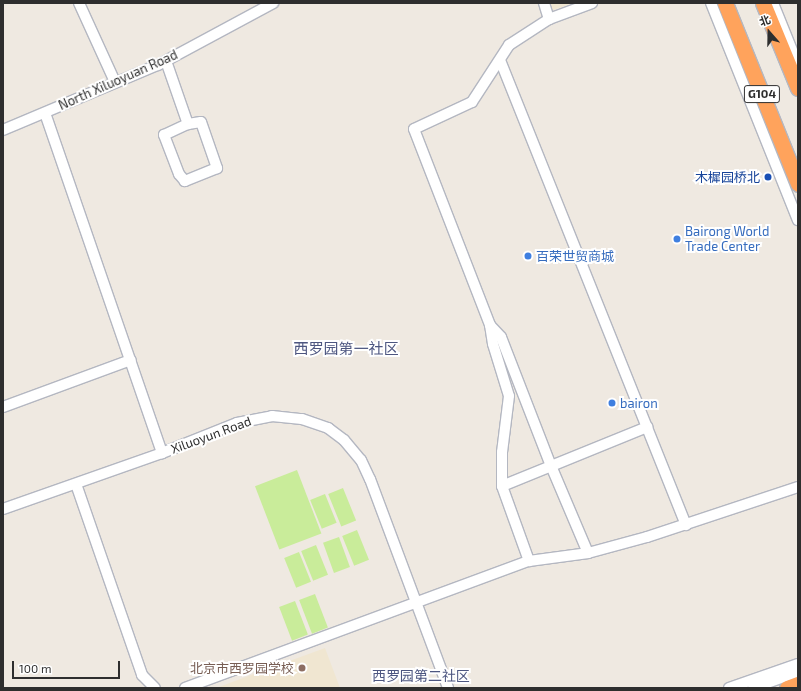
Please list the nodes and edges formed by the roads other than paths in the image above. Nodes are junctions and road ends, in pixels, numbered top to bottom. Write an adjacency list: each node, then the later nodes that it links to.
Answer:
1 (79, 3): 13 (street)
2 (272, 3): 11 (street, North Xiluoyuan Road)
3 (544, 3): 9 (street)
4 (592, 3): 9 (street)
5 (711, 3): 19 (street)
6 (725, 3): 18 (highway, G104)
7 (763, 3): 14 (highway, G104)
8 (773, 3): 12 (street)
9 (549, 19): 10 (street)
10 (500, 60): 20 (street); 23 (street)
11 (166, 61): 13 (street, North Xiluoyuan Road); 16 (street)
12 (798, 65)
13 (115, 82): 15 (street, North Xiluoyuan Road)
14 (798, 88)
15 (45, 113): 17 (street, North Xiluoyuan Road); 21 (street)
16 (188, 124): 16 (street)
17 (3, 130)
18 (798, 184)
19 (798, 220)
20 (490, 325): 25 (street); 27 (street)
21 (130, 360): 22 (street); 24 (street)
22 (3, 407)
23 (647, 427): 25 (street); 30 (street)
24 (162, 453): 26 (street, Xiluoyun Road); 33 (street, Xiluoyun Road)
25 (551, 466): 27 (street); 31 (street)
26 (76, 484): 29 (street, Xiluoyun Road); 37 (street)
27 (502, 486): 32 (street)
28 (798, 487): 30 (street)
29 (3, 509)
30 (686, 525): 31 (street)
31 (588, 552): 32 (street)
32 (529, 561): 33 (street)
33 (416, 602): 38 (street); 39 (street, Xiluoyun Road)
34 (798, 664): 40 (street)
35 (798, 672): 41 (street)
36 (798, 684): 42 (highway)
37 (155, 688)
38 (185, 688)
39 (448, 688)
40 (729, 688)
41 (753, 688)
42 (787, 688)

